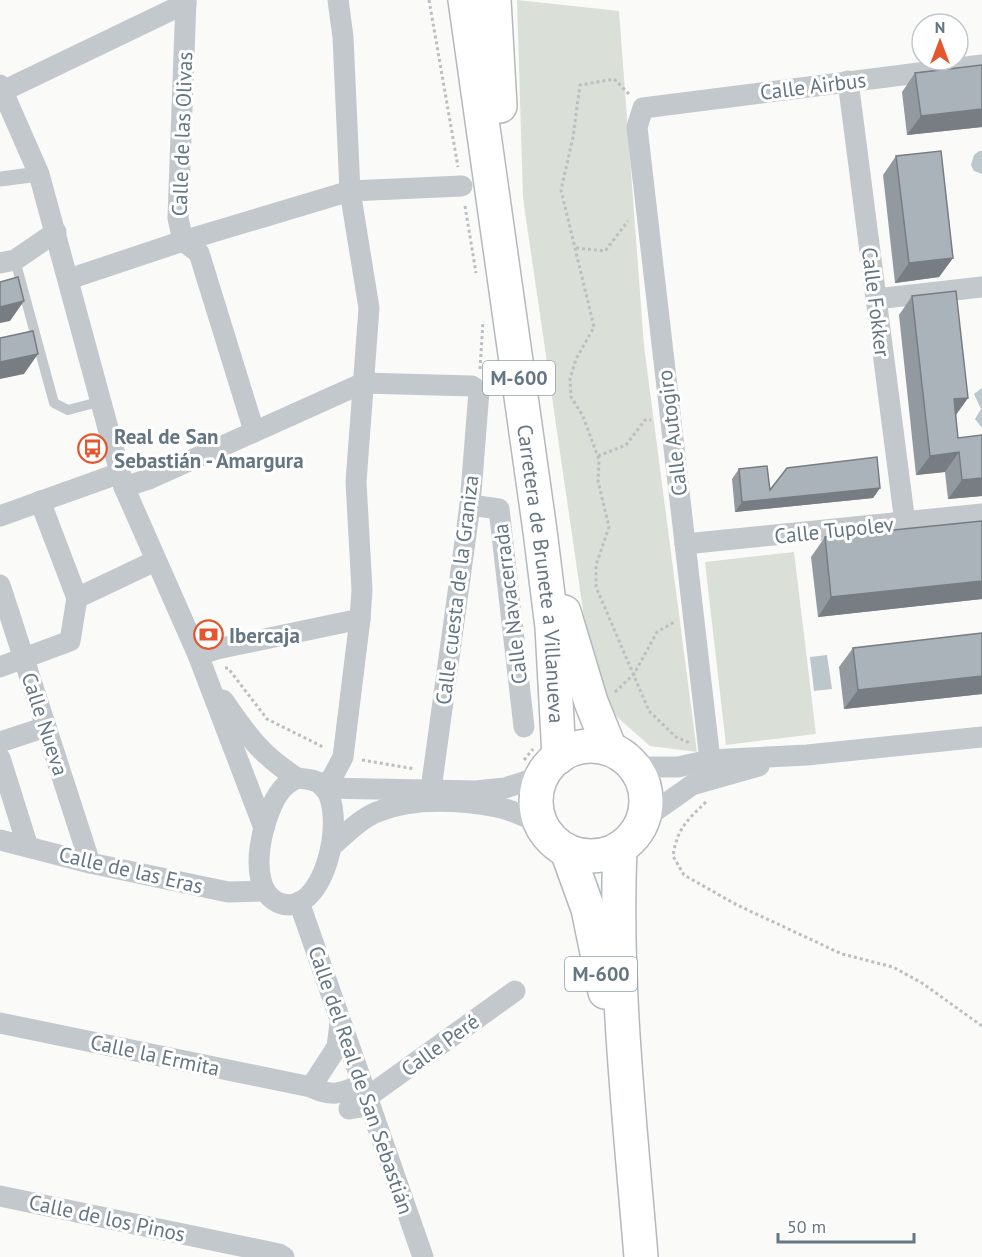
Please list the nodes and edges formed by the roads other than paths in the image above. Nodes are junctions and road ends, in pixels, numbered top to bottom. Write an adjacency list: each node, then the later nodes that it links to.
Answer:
1 (338, 0): 12 (street)
2 (465, 0): 44 (highway, Carretera de Brunete a Villanueva / M-600)
3 (494, 0): 43 (highway, Carretera de Brunete a Villanueva / M-600)
4 (186, 1): 7 (street); 14 (street, Calle de las Olivas)
5 (982, 65): 6 (street, Calle Airbus)
6 (848, 81): 8 (street, Calle Airbus); 18 (street, Calle Fokker)
7 (2, 88): 9 (street)
8 (643, 108): 28 (street, Calle Autogiro)
9 (39, 174): 10 (street); 13 (street)
10 (0, 178)
11 (462, 186): 12 (street)
12 (350, 191): 14 (street); 19 (street)
13 (56, 232): 15 (street); 16 (street)
14 (183, 241): 16 (street); 21 (street, Calle de las Olivas)
15 (8, 262): 20 (lane)
16 (69, 279): 20 (street)
17 (982, 287): 18 (street)
18 (876, 299): 27 (street, Calle Fokker)
19 (363, 383): 21 (street); 24 (street, Calle cuesta de la Graniza); 32 (street)
20 (102, 401): 22 (street)
21 (254, 431): 22 (street)
22 (122, 479): 23 (street); 29 (street)
23 (40, 501): 26 (street); 31 (street)
24 (470, 505): 37 (street, Calle Navacerrada); 46 (street, Calle cuesta de la Graniza)
25 (982, 514): 27 (street, Calle Tupolev)
26 (0, 516)
27 (904, 523): 28 (street, Calle Tupolev)
28 (685, 544): 40 (street, Calle Autogiro)
29 (155, 561): 31 (street); 34 (street)
30 (0, 585): 33 (street, Calle Nueva)
31 (77, 598): 33 (street)
32 (360, 619): 34 (street); 47 (street)
33 (24, 660): 35 (street); 36 (street, Calle Nueva)
34 (200, 662): 45 (street); 50 (street)
35 (0, 667)
36 (46, 727): 39 (street); 56 (street, Calle Nueva)
37 (524, 727)
38 (982, 737): 41 (street)
39 (0, 742)
40 (709, 755): 41 (street); 43 (street)
41 (807, 755): 48 (street)
42 (0, 758): 53 (street)
43 (622, 758): 44 (highway); 48 (highway, M-600)
44 (540, 760): 46 (street); 49 (highway, M-600)
45 (297, 778): 47 (street); 50 (street)
46 (433, 780): 47 (street)
47 (323, 787): 52 (street)
48 (644, 819): 54 (highway)
49 (540, 823): 52 (street); 55 (highway, M-600)
50 (264, 828): 57 (street)
51 (0, 840): 53 (street, Calle de las Eras)
52 (332, 846): 58 (street)
53 (28, 847): 56 (street, Calle de las Eras)
54 (620, 848): 55 (highway); 64 (highway, M-600)
55 (567, 851): 64 (highway, M-600)
56 (90, 862): 57 (street, Calle de las Eras)
57 (264, 891): 58 (street)
58 (299, 902): 61 (street, Calle del Real de San Sebastián)
59 (514, 992): 63 (street, Calle Peré)
60 (0, 1023): 62 (street, Calle la Ermita)
61 (340, 1023): 62 (street); 63 (street, Calle del Real de San Sebastián)
62 (318, 1090): 63 (street, Calle la Ermita)
63 (358, 1091): 68 (street, Calle del Real de San Sebastián)
64 (626, 1100): 66 (highway, M-600)
65 (0, 1196): 67 (street, Calle de los Pinos)
66 (637, 1205): 69 (highway, M-600); 70 (highway)
67 (284, 1257)
68 (423, 1257)
69 (641, 1257)
70 (648, 1257)

